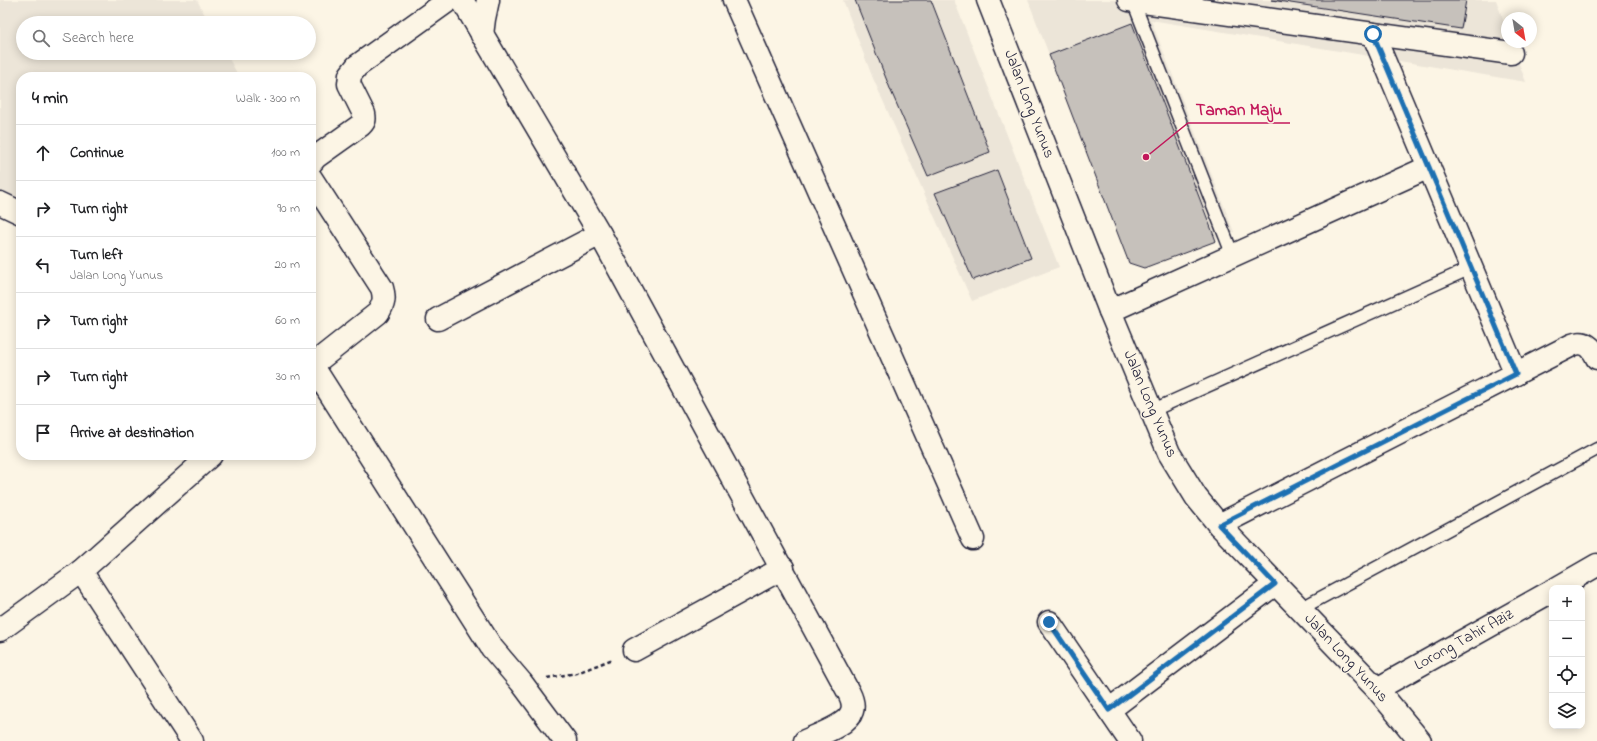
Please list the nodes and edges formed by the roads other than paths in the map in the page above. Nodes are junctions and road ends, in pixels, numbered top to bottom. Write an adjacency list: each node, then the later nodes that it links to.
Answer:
1 (449, 0): 11 (street)
2 (462, 0): 9 (street)
3 (488, 0): 9 (street)
4 (734, 0): 29 (street)
5 (988, 0): 19 (street, Jalan Long Yunus)
6 (1131, 0): 7 (street); 17 (lane)
7 (1210, 6): 8 (street)
8 (1373, 34): 10 (street); 12 (street)
9 (482, 35): 16 (street)
10 (1511, 53)
11 (316, 157)
12 (1429, 168): 17 (street); 18 (street)
13 (316, 186): 22 (street)
14 (0, 203): 15 (street)
15 (16, 211)
16 (600, 234): 20 (street); 31 (street)
17 (1233, 256): 19 (street)
18 (1471, 268): 24 (street); 25 (lane)
19 (1110, 311): 25 (street, Jalan Long Yunus)
20 (438, 319)
21 (1596, 351): 24 (street)
22 (316, 363)
23 (316, 372): 43 (street)
24 (1516, 374): 28 (street)
25 (1151, 411): 28 (street, Jalan Long Yunus)
26 (1597, 449): 36 (lane)
27 (205, 460): 32 (street)
28 (1219, 525): 33 (street, Jalan Long Yunus)
29 (973, 539)
30 (1597, 565): 34 (street)
31 (783, 568): 39 (street); 44 (street)
32 (80, 571): 38 (street); 42 (street)
33 (1275, 584): 36 (street, Jalan Long Yunus); 41 (street)
34 (1561, 585)
35 (1549, 592): 40 (street, Lorong Tahir Aziz)
36 (1300, 609): 40 (street, Jalan Long Yunus)
37 (1049, 622): 41 (street)
38 (0, 630)
39 (634, 650)
40 (1377, 689): 46 (street, Jalan Long Yunus)
41 (1109, 710): 45 (street)
42 (192, 741)
43 (565, 741)
44 (805, 741)
45 (1130, 741)
46 (1420, 741)

